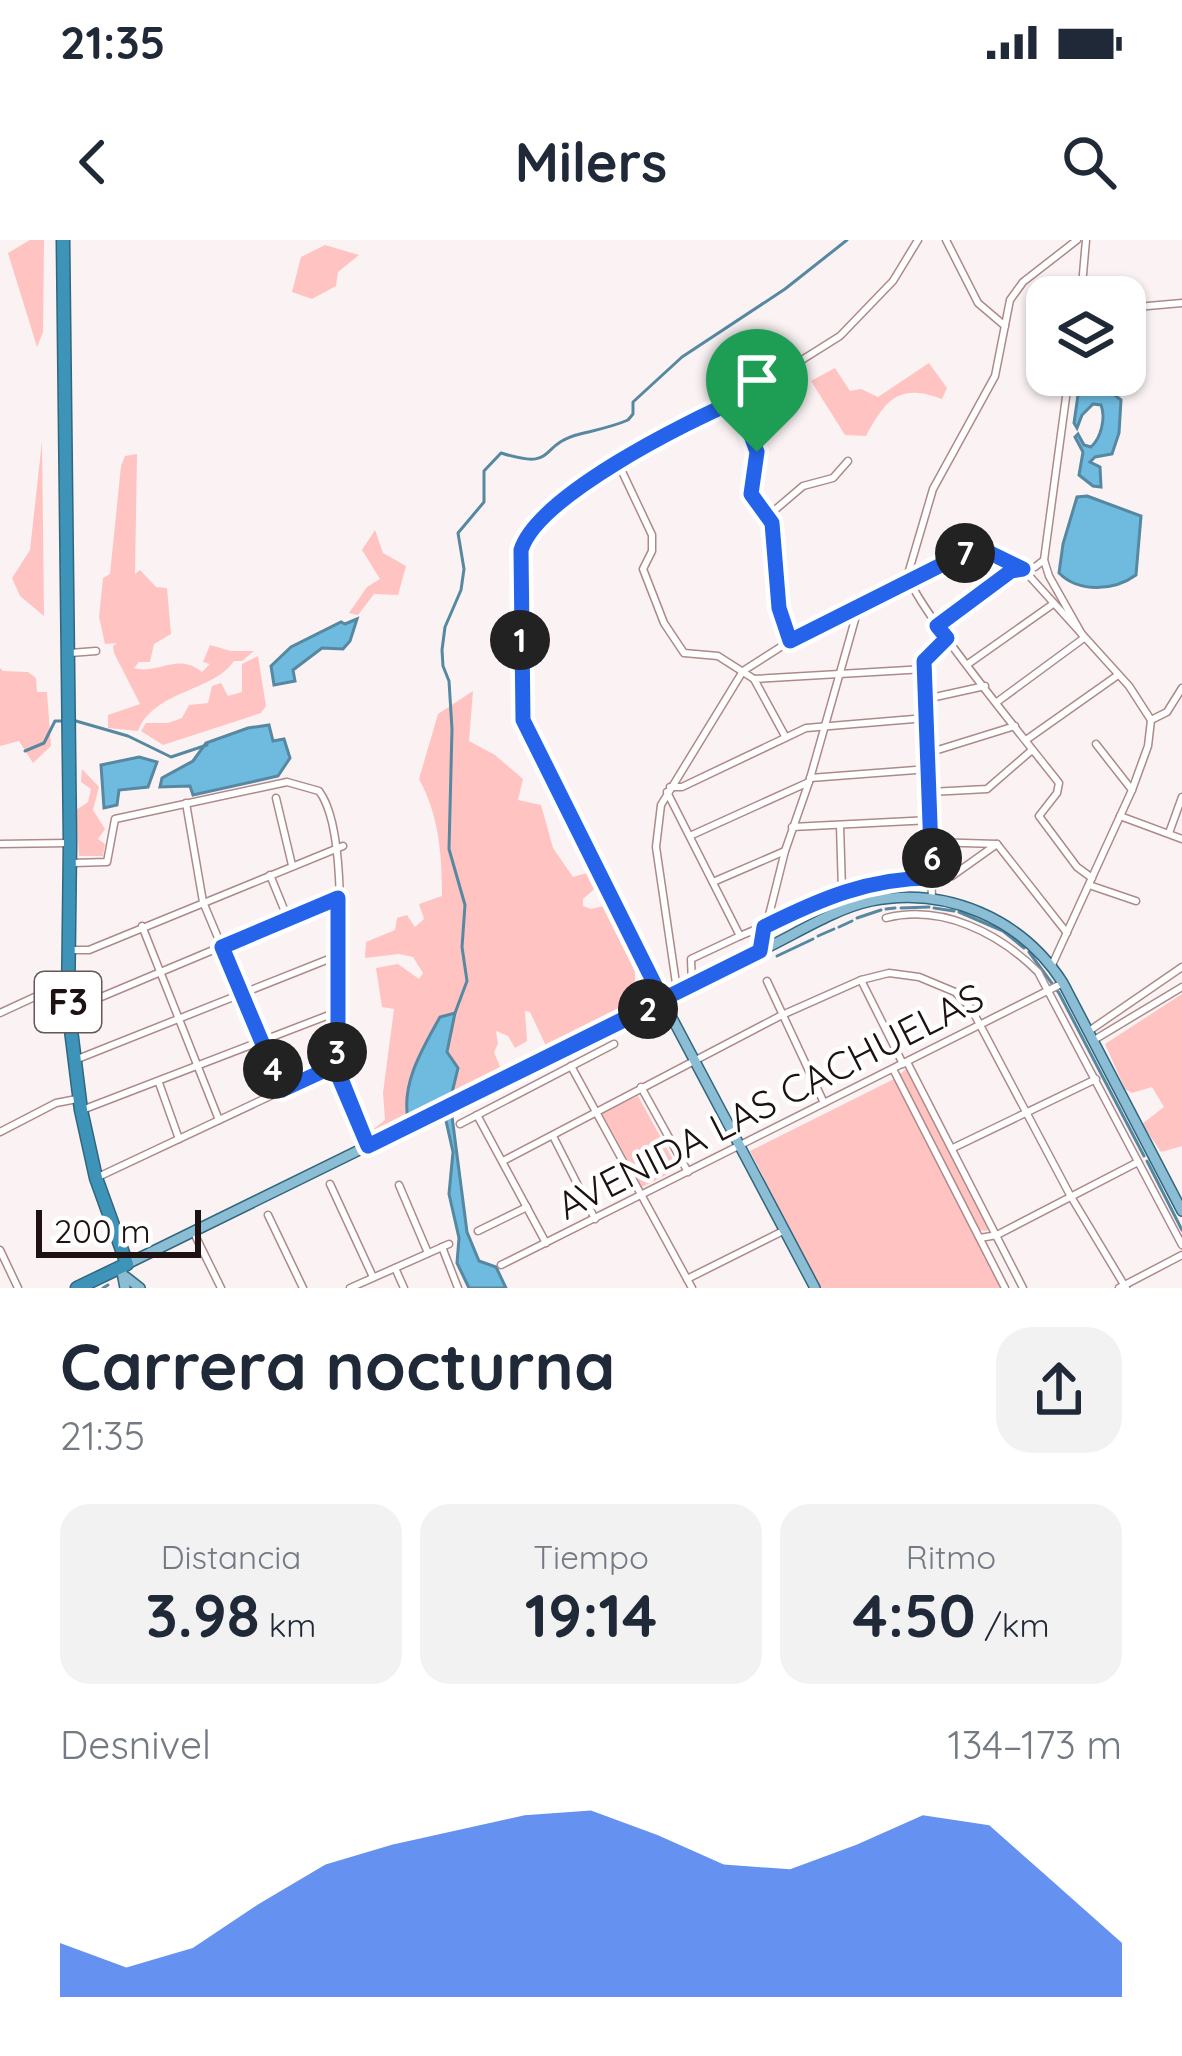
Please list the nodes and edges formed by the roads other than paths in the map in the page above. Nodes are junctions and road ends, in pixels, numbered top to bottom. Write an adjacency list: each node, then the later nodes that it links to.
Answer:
1 (63, 240): 24 (highway, F3)
2 (918, 240): 10 (street)
3 (946, 240): 8 (street)
4 (1082, 240): 5 (street); 8 (street)
5 (1081, 276)
6 (1182, 303): 7 (street)
7 (1146, 306)
8 (1005, 326): 16 (street)
9 (1066, 396): 14 (street)
10 (738, 400): 12 (street); 13 (street)
11 (848, 461): 13 (street)
12 (618, 463): 27 (street); 98 (street)
13 (769, 516): 22 (street)
14 (1045, 560): 15 (street); 21 (street)
15 (1023, 569): 16 (street); 17 (street); 19 (street)
16 (908, 584): 18 (street); 19 (street)
17 (1053, 604): 21 (street); 25 (street)
18 (859, 608): 22 (street); 28 (street)
19 (937, 626): 20 (street)
20 (947, 638): 25 (street); 26 (street)
21 (1084, 638): 29 (street); 34 (street)
22 (790, 641): 27 (street)
23 (96, 651): 24 (street)
24 (67, 653): 60 (highway, F3)
25 (968, 664): 31 (street)
26 (925, 670): 28 (street); 33 (street)
27 (743, 671): 30 (street); 46 (street)
28 (838, 673): 30 (street); 37 (street)
29 (1118, 675): 36 (street); 40 (street)
30 (754, 679): 39 (street)
31 (985, 686): 33 (street); 34 (street)
32 (1182, 688): 36 (street)
33 (926, 699): 35 (street)
34 (997, 702): 38 (street)
35 (926, 718): 37 (street); 43 (street)
36 (1151, 720): 47 (street)
37 (825, 725): 39 (street); 45 (street)
38 (1015, 726): 40 (street); 43 (street)
39 (786, 736): 46 (street)
40 (1026, 740): 42 (street)
41 (1096, 744): 47 (street)
42 (1033, 749): 48 (street); 71 (street)
43 (928, 754): 44 (street)
44 (928, 769): 45 (street); 48 (street)
45 (810, 780): 55 (street); 56 (street)
46 (668, 789): 56 (street); 96 (street)
47 (1132, 790): 52 (street)
48 (930, 792): 53 (street)
49 (1182, 797): 57 (street)
50 (276, 798): 66 (street)
51 (186, 802): 63 (street); 65 (street); 75 (street)
52 (1120, 816): 57 (street); 71 (street)
53 (931, 820): 54 (street); 59 (street)
54 (840, 825): 55 (street); 72 (street)
55 (792, 827): 64 (street)
56 (691, 835): 70 (street)
57 (1168, 835): 58 (street)
58 (1182, 839)
59 (931, 842): 62 (street); 69 (street)
60 (70, 843): 61 (street); 65 (highway, F3)
61 (0, 844)
62 (997, 844): 68 (street); 81 (street)
63 (340, 847): 66 (street); 73 (street)
64 (784, 851): 70 (street); 80 (street)
65 (69, 863): 85 (highway, F3)
66 (292, 865): 67 (street)
67 (269, 874): 75 (street); 78 (street)
68 (952, 876)
69 (932, 878): 72 (street); 74 (street)
70 (713, 882): 82 (street)
71 (1090, 882): 76 (street); 81 (street)
72 (842, 891): 80 (street)
73 (338, 898): 78 (street); 86 (street)
74 (932, 899): 84 (main road); 87 (main road)
75 (203, 902): 79 (street); 83 (street)
76 (1136, 902)
77 (886, 918): 94 (street)
78 (288, 920): 83 (street)
79 (142, 926): 85 (street); 89 (street)
80 (763, 928): 82 (street); 84 (street)
81 (1067, 933): 87 (street)
82 (740, 936): 93 (street)
83 (222, 947): 89 (street); 97 (street)
84 (759, 949): 93 (main road)
85 (68, 950): 91 (highway, F3)
86 (339, 955): 97 (street); 100 (street)
87 (1052, 965): 94 (main road)
88 (1182, 967): 105 (street)
89 (160, 973): 99 (street); 103 (street)
90 (861, 980): 102 (street); 104 (street); 110 (street)
91 (68, 981): 99 (highway, F3); 101 (street)
92 (766, 981): 102 (street)
93 (692, 984): 96 (main road)
94 (1056, 987): 104 (street, AVENIDA LAS CACHUELAS); 105 (main road); 115 (street)
95 (1182, 987): 105 (street)
96 (677, 991): 98 (main road)
97 (241, 995): 103 (street); 106 (street)
98 (663, 1001): 108 (main road); 130 (main road)
99 (68, 1006): 109 (highway, F3)
100 (339, 1011): 106 (street); 111 (street)
101 (0, 1012)
102 (782, 1015): 108 (street); 119 (street)
103 (179, 1020): 109 (street); 113 (street)
104 (981, 1026): 110 (street, AVENIDA LAS CACHUELAS); 122 (street)
105 (1091, 1036): 141 (main road)
106 (260, 1042): 113 (street); 118 (street)
107 (614, 1044): 112 (street)
108 (697, 1060): 117 (street); 129 (main road)
109 (74, 1061): 120 (highway, F3)
110 (906, 1063): 114 (street, AVENIDA LAS CACHUELAS); 131 (street)
111 (334, 1066): 118 (street); 130 (street)
112 (571, 1066): 121 (street); 123 (street)
113 (197, 1068): 116 (street); 124 (street)
114 (893, 1069): 119 (street, AVENIDA LAS CACHUELAS); 148 (street)
115 (1096, 1078): 122 (street); 133 (street)
116 (159, 1083): 120 (street); 128 (street)
117 (641, 1088): 121 (street); 134 (street)
118 (282, 1090): 124 (street)
119 (824, 1103): 129 (street, AVENIDA LAS CACHUELAS)
120 (80, 1104): 126 (street); 135 (highway, F3)
121 (596, 1110): 127 (street); 138 (street)
122 (1025, 1111): 131 (street); 139 (street)
123 (476, 1115): 125 (street); 132 (street)
124 (219, 1120): 128 (street)
125 (460, 1124)
126 (0, 1132)
127 (552, 1136): 132 (street); 143 (street)
128 (179, 1139): 135 (street)
129 (742, 1145): 134 (street, AVENIDA LAS CACHUELAS); 144 (main road)
130 (368, 1146): 145 (main road)
131 (952, 1148): 147 (street)
132 (503, 1161): 140 (street)
133 (1138, 1162): 139 (street); 150 (street)
134 (688, 1172): 138 (street, AVENIDA LAS CACHUELAS)
135 (96, 1178): 156 (highway, F3)
136 (330, 1184): 157 (street)
137 (399, 1185): 152 (street)
138 (643, 1194): 143 (street, AVENIDA LAS CACHUELAS); 158 (street)
139 (1070, 1195): 147 (street); 159 (street)
140 (527, 1207): 146 (street); 149 (street)
141 (1182, 1211)
142 (268, 1215): 164 (street)
143 (595, 1219): 149 (street, AVENIDA LAS CACHUELAS)
144 (785, 1230): 158 (street); 169 (main road)
145 (193, 1231): 156 (main road); 163 (street)
146 (478, 1231)
147 (997, 1235): 148 (street); 171 (street)
148 (980, 1238): 170 (street)
149 (546, 1243): 154 (street, AVENIDA LAS CACHUELAS)
150 (1182, 1245)
151 (0, 1250): 160 (street)
152 (428, 1253): 155 (street); 167 (street)
153 (1182, 1255): 159 (street)
154 (501, 1265)
155 (395, 1268): 157 (street); 166 (street)
156 (125, 1274): 161 (highway); 162 (main road)
157 (373, 1277): 165 (street)
158 (687, 1279): 168 (street)
159 (1123, 1287)
160 (17, 1288)
161 (77, 1288)
162 (140, 1288)
163 (221, 1288)
164 (303, 1288)
165 (350, 1288)
166 (404, 1288)
167 (458, 1288)
168 (692, 1288)
169 (814, 1288)
170 (1006, 1288)
171 (1023, 1288)

